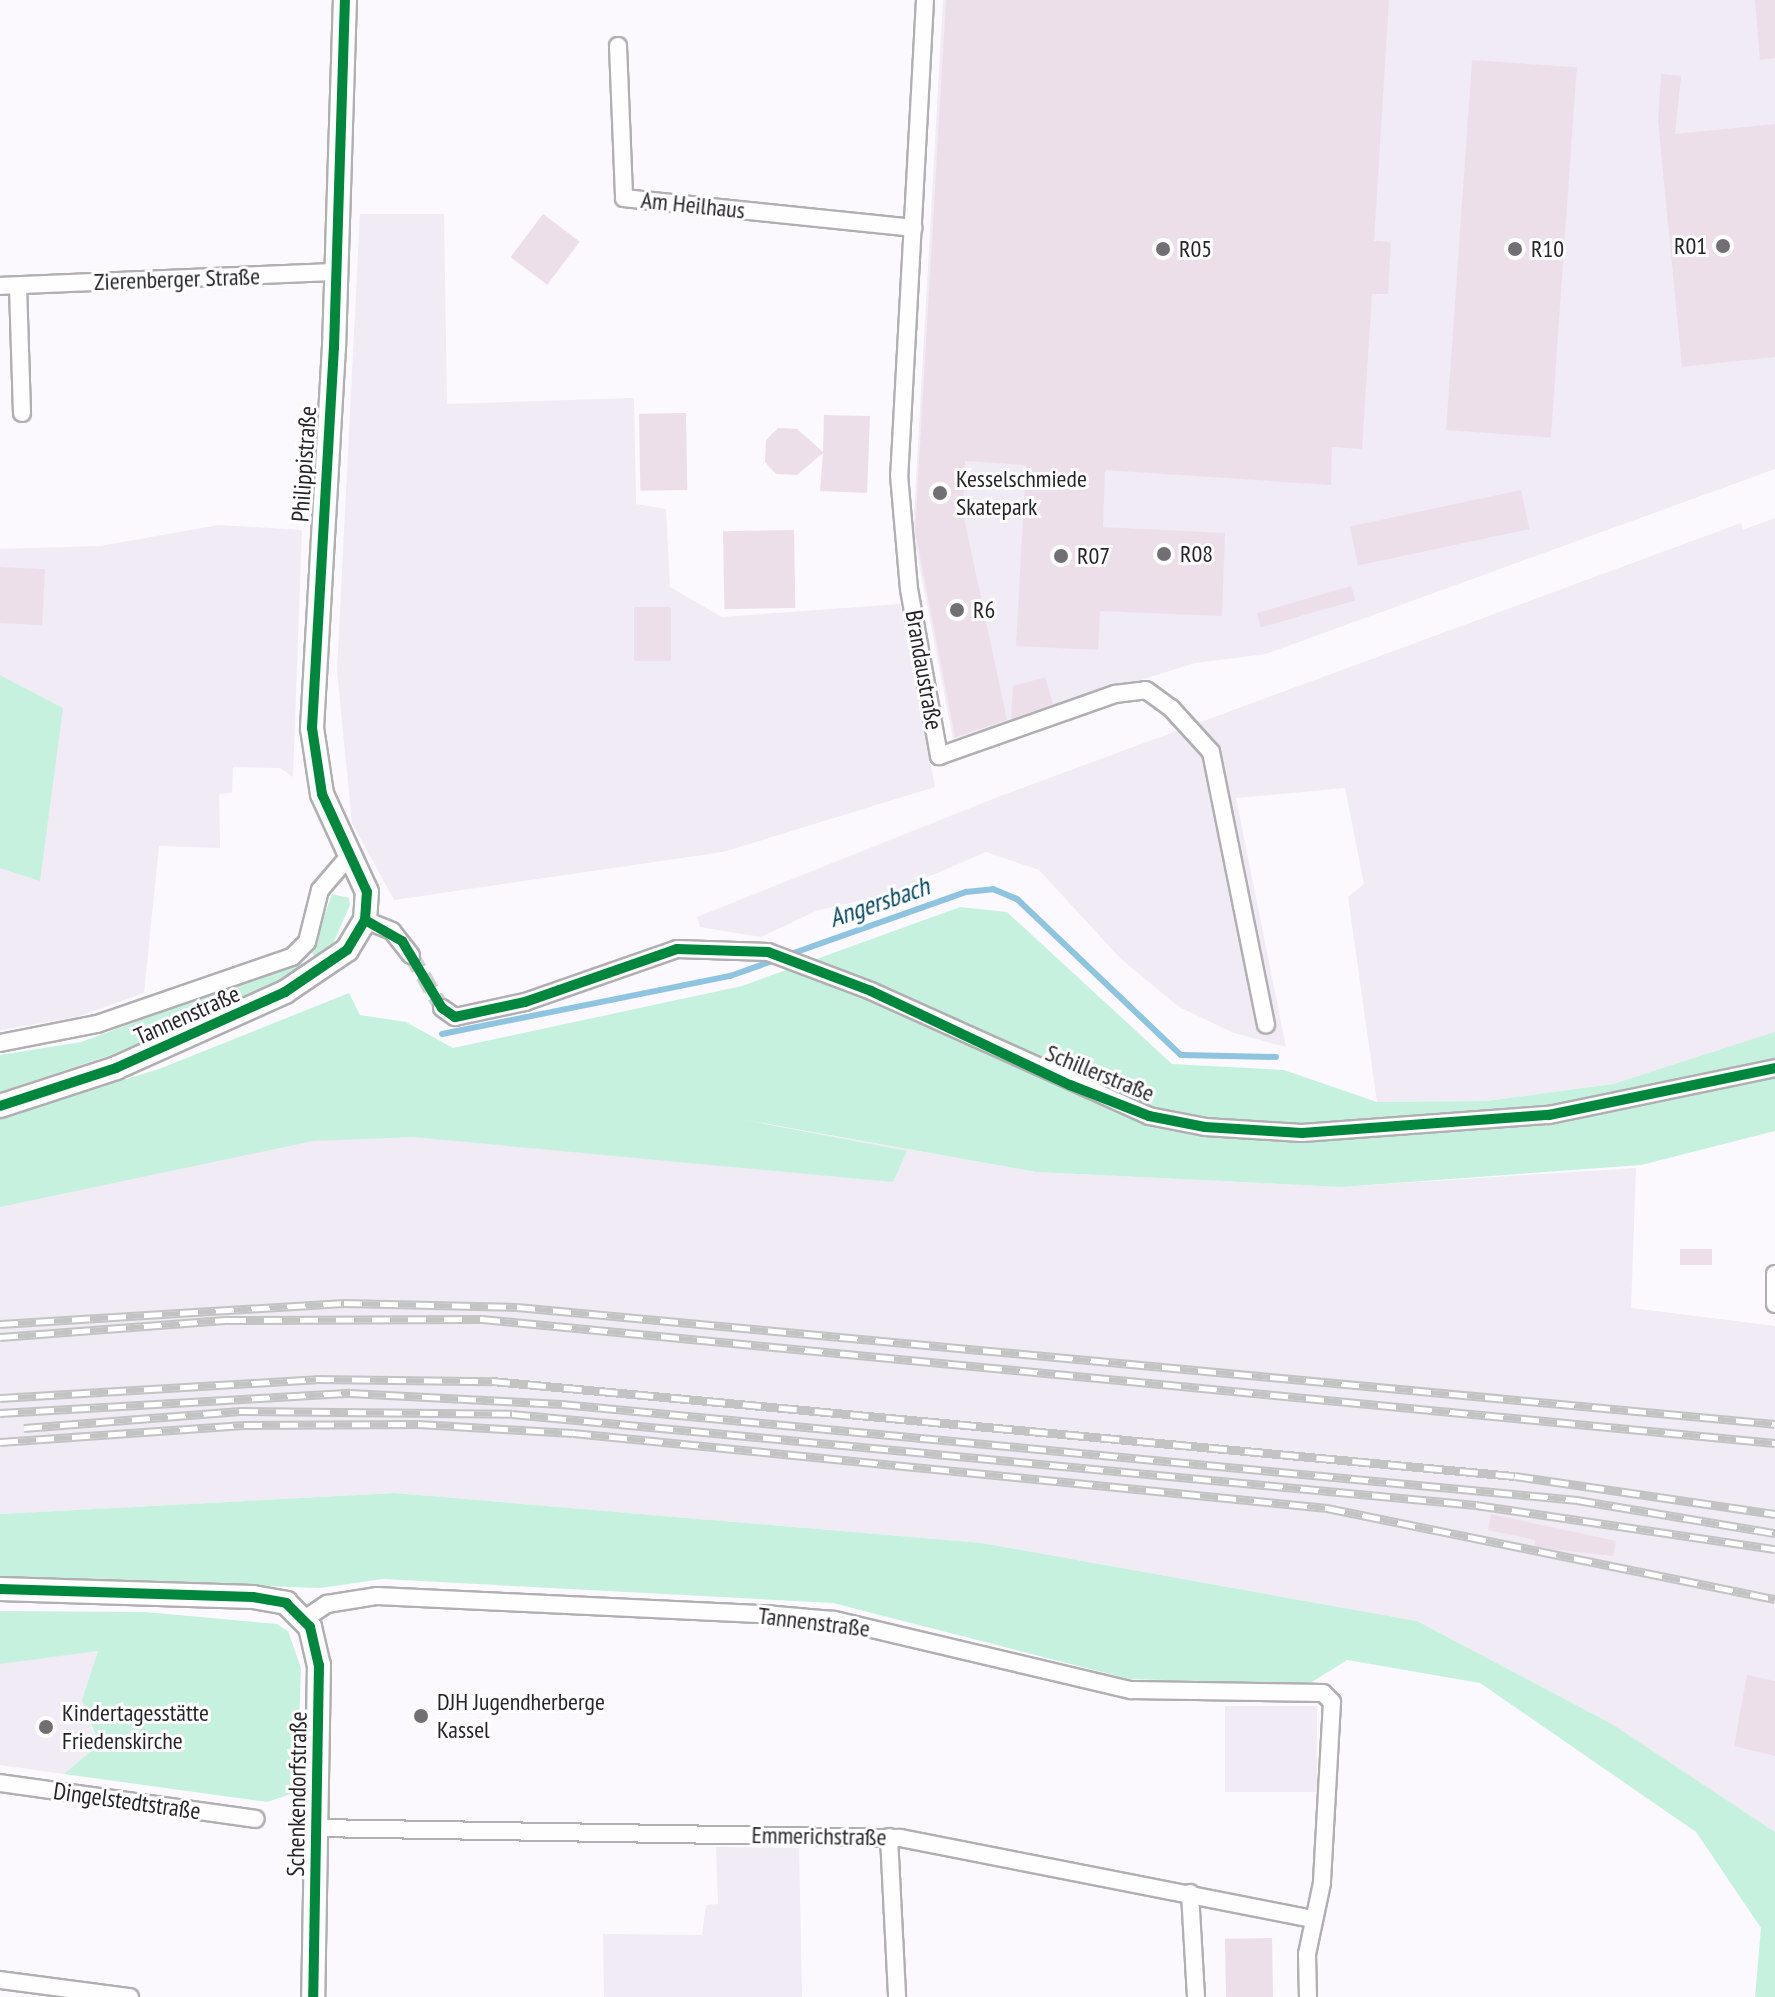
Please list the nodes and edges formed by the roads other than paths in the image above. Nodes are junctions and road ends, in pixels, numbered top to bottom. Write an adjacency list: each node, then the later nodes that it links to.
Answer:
1 (345, 0): 5 (street, Philippistraße)
2 (925, 0): 4 (street, Brandaustraße)
3 (618, 46): 4 (street, Am Heilhaus)
4 (913, 228): 13 (street, Brandaustraße)
5 (337, 272): 7 (street, Zierenberger Straße); 9 (street, Philippistraße)
6 (0, 286): 7 (street, Zierenberger Straße)
7 (18, 286): 8 (street)
8 (22, 413)
9 (350, 855): 10 (street, Philippistraße); 14 (street)
10 (365, 920): 11 (street); 16 (street, Tannenstraße)
11 (411, 955)
12 (442, 1008): 15 (street, Schillerstraße)
13 (1266, 1024)
14 (0, 1043)
15 (1775, 1068)
16 (0, 1106)
17 (1775, 1274): 18 (street)
18 (1775, 1304)
19 (0, 1589): 20 (street, Schenkendorfstraße)
20 (303, 1620): 23 (street, Schenkendorfstraße); 26 (street, Tannenstraße)
21 (0, 1783): 22 (street, Dingelstedtstraße)
22 (255, 1819)
23 (316, 1828): 24 (street, Emmerichstraße); 29 (street, Schenkendorfstraße)
24 (889, 1837): 25 (street, Emmerichstraße); 30 (street)
25 (1190, 1893): 26 (street, Emmerichstraße); 31 (street)
26 (1314, 1919): 32 (street)
27 (0, 1980): 28 (street)
28 (130, 1997)
29 (313, 1997)
30 (897, 1997)
31 (1196, 1997)
32 (1308, 1997)

